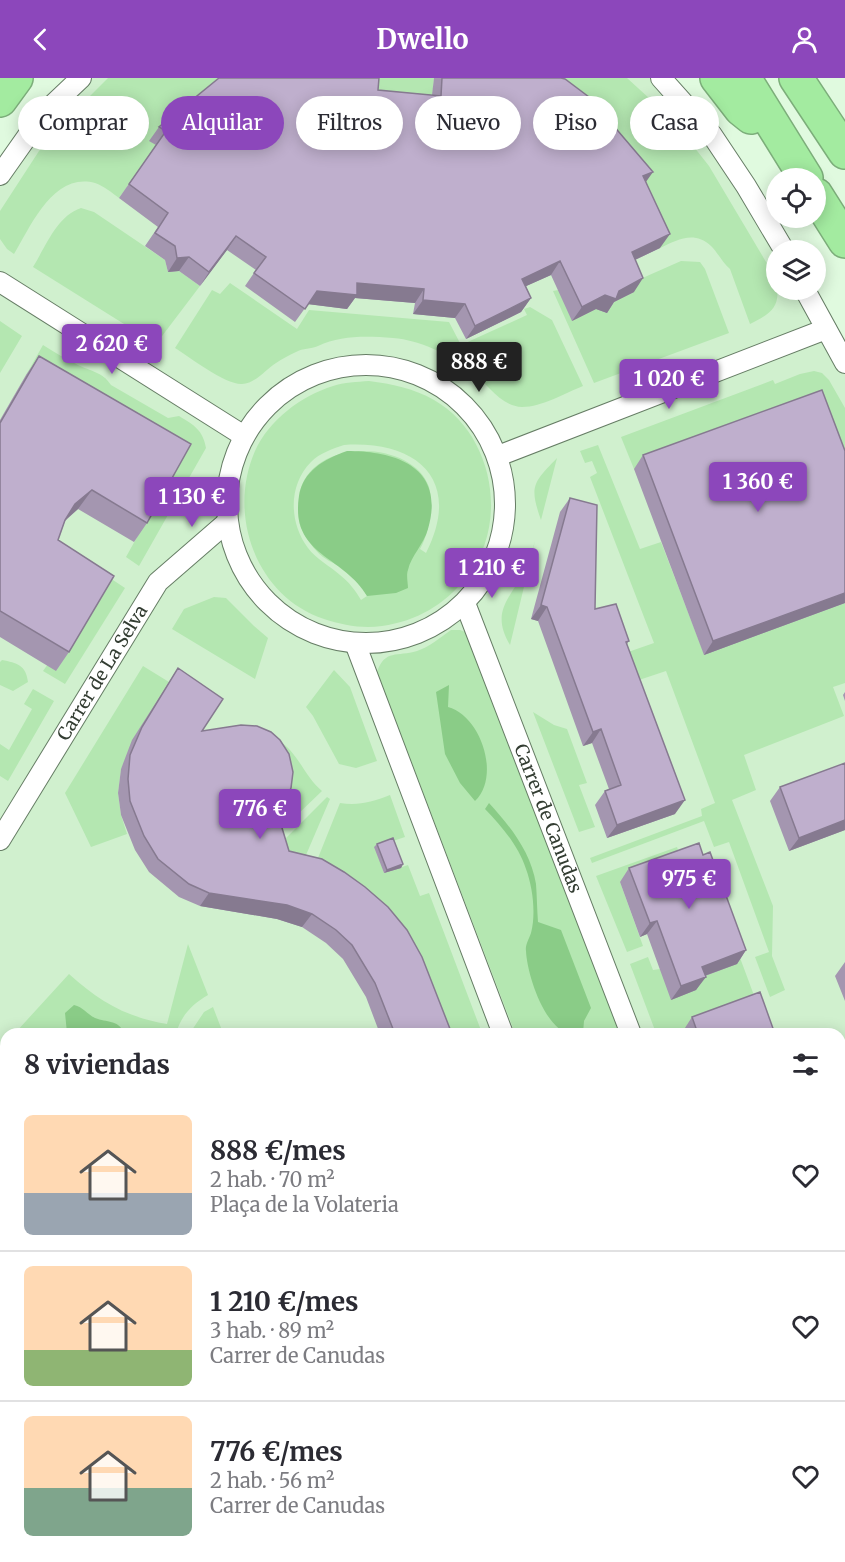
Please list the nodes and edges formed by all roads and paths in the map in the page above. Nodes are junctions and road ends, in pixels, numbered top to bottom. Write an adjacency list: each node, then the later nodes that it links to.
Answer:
1 (16, 78): 8 (highway)
2 (81, 78): 12 (street)
3 (662, 78): 14 (street)
4 (717, 78): 11 (highway)
5 (744, 78): 11 (highway)
6 (796, 78): 10 (highway)
7 (820, 78): 9 (highway)
8 (0, 100)
9 (845, 120)
10 (845, 152)
11 (798, 165)
12 (0, 175)
13 (826, 211): 15 (highway)
14 (778, 240)
15 (845, 241)
16 (0, 282): 20 (street)
17 (810, 300): 18 (street)
18 (826, 329): 19 (street); 21 (street)
19 (845, 363)
20 (244, 436): 21 (street); 22 (street)
21 (498, 456): 23 (street)
22 (226, 523): 24 (street); 25 (street, Carrer de La Selva)
23 (465, 603): 24 (street); 27 (street, Carrer de Canudas)
24 (355, 643): 26 (street)
25 (0, 840)
26 (501, 1028)
27 (629, 1028)

